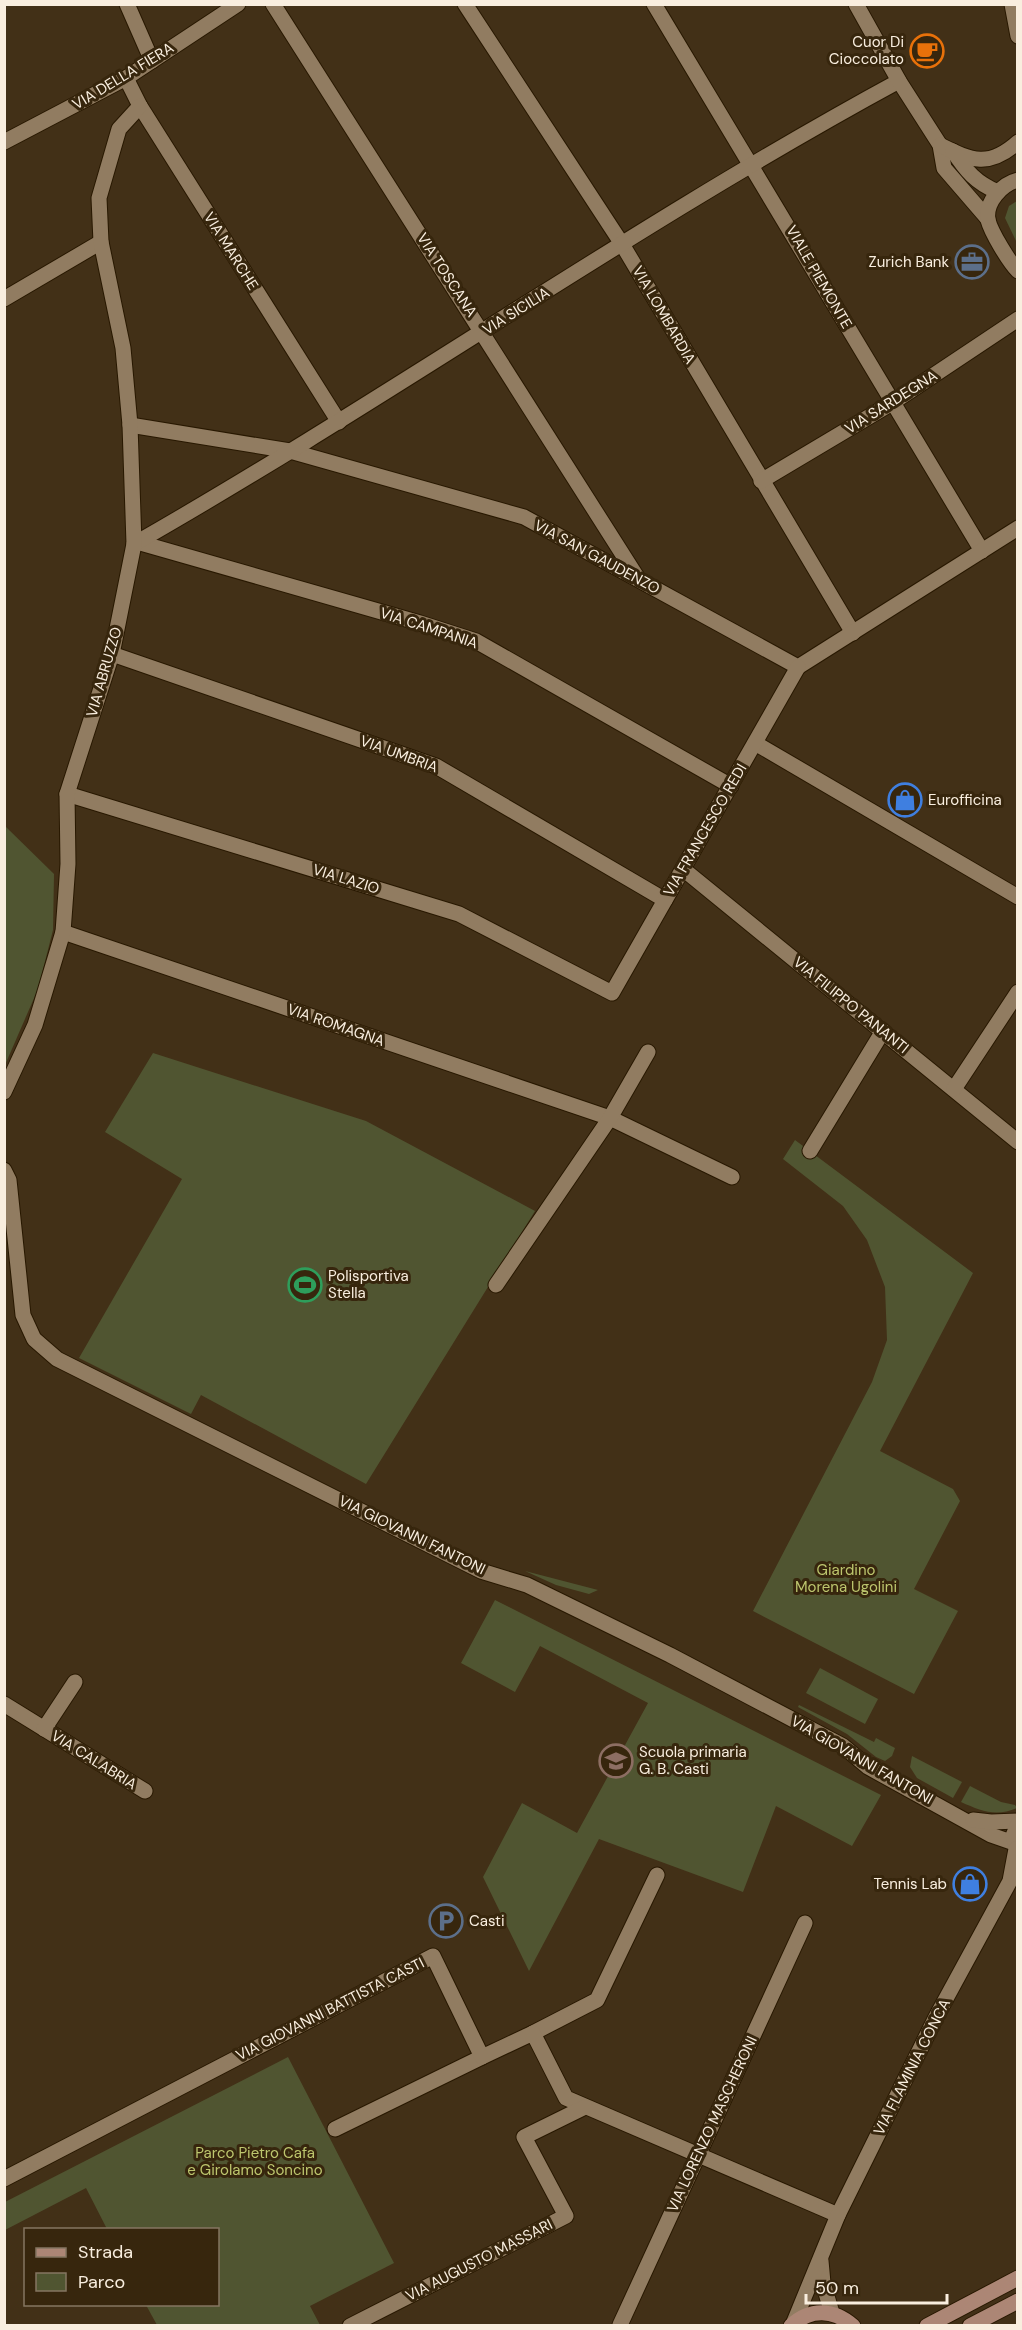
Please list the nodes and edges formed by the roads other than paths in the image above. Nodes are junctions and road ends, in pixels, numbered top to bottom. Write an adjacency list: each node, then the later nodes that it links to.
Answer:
1 (127, 4): 9 (street)
2 (238, 4): 9 (street, VIA DELLA FIERA)
3 (273, 4): 25 (street, VIA TOSCANA)
4 (465, 4): 21 (street, VIA LOMBARDIA)
5 (654, 4): 16 (street, VIALE PIEMONTE)
6 (856, 4): 11 (street)
7 (1012, 4): 8 (street)
8 (1017, 36)
9 (152, 61): 10 (street, VIA DELLA FIERA)
10 (126, 78): 12 (street, VIA MARCHE); 13 (street, VIA DELLA FIERA)
11 (899, 81): 15 (street); 16 (street, VIA SICILIA)
12 (140, 106): 20 (street, VIA ABRUZZO); 27 (street, VIA MARCHE)
13 (4, 142)
14 (1017, 142): 15 (street)
15 (947, 148): 18 (street); 19 (street)
16 (751, 163): 21 (street, VIA SICILIA); 26 (street, VIALE PIEMONTE)
17 (1016, 180): 18 (street)
18 (998, 192): 19 (street)
19 (988, 219): 22 (street)
20 (101, 242): 23 (street); 28 (street, VIA ABRUZZO)
21 (622, 244): 25 (street, VIA SICILIA); 30 (street, VIA LOMBARDIA)
22 (1016, 270)
23 (4, 299)
24 (1017, 320): 26 (street, VIA SARDEGNA)
25 (483, 331): 27 (street, VIA SICILIA); 34 (street, VIA TOSCANA)
26 (892, 403): 30 (street, VIA SARDEGNA); 33 (street, VIALE PIEMONTE)
27 (339, 422): 29 (street, VIA SICILIA)
28 (130, 425): 29 (street, VIA SAN GAUDENZO); 32 (street, VIA ABRUZZO)
29 (290, 451): 32 (street, VIA SICILIA); 34 (street, VIA SAN GAUDENZO)
30 (761, 481): 35 (street, VIA LOMBARDIA)
31 (1017, 528): 33 (street)
32 (136, 543): 36 (street, VIA ABRUZZO); 39 (street, VIA CAMPANIA)
33 (982, 551): 35 (street)
34 (637, 578): 37 (street, VIA SAN GAUDENZO)
35 (853, 633): 37 (street)
36 (112, 654): 40 (street, VIA ABRUZZO); 43 (street, VIA UMBRIA)
37 (798, 667): 38 (street, VIA FRANCESCO REDI)
38 (755, 742): 39 (street, VIA FRANCESCO REDI); 42 (street)
39 (730, 786): 41 (street, VIA FRANCESCO REDI)
40 (67, 794): 44 (street, VIA ABRUZZO); 46 (street, VIA LAZIO)
41 (683, 869): 43 (street, VIA FRANCESCO REDI); 47 (street, VIA FILIPPO PANANTI)
42 (1017, 897)
43 (665, 900): 46 (street, VIA FRANCESCO REDI)
44 (63, 932): 50 (street, VIA ABRUZZO); 51 (street, VIA ROMAGNA)
45 (1017, 992): 49 (street)
46 (612, 993)
47 (884, 1031): 49 (street, VIA FILIPPO PANANTI); 53 (street)
48 (648, 1053): 51 (street)
49 (954, 1089): 52 (street, VIA FILIPPO PANANTI)
50 (4, 1092)
51 (610, 1118): 55 (street, VIA ROMAGNA); 58 (street)
52 (1017, 1142)
53 (810, 1151)
54 (4, 1170): 57 (street, VIA GIOVANNI FANTONI)
55 (732, 1177)
56 (4, 1198): 57 (street, VIA GIOVANNI FANTONI)
57 (13, 1217): 63 (street, VIA GIOVANNI FANTONI)
58 (496, 1285)
59 (75, 1682): 61 (street, VIA CALABRIA)
60 (4, 1704): 61 (street, VIA CALABRIA)
61 (44, 1729): 62 (street, VIA CALABRIA)
62 (145, 1791)
63 (966, 1818): 64 (street, VIA GIOVANNI FANTONI); 65 (street, VIA GIOVANNI FANTONI)
64 (1017, 1823): 65 (street, VIA FLAMINIA CONCA)
65 (1016, 1847): 67 (street, VIA FLAMINIA CONCA)
66 (657, 1875): 69 (street)
67 (1014, 1878): 75 (street, VIA FLAMINIA CONCA)
68 (805, 1923): 73 (street, VIA LORENZO MASCHERONI)
69 (532, 2033): 70 (street); 71 (street)
70 (482, 2057): 72 (street); 74 (street, VIA GIOVANNI BATTISTA CASTI)
71 (585, 2107): 73 (street); 81 (street, VIA AUGUSTO MASSARI)
72 (335, 2129)
73 (699, 2154): 75 (street); 82 (street, VIA LORENZO MASCHERONI)
74 (4, 2179)
75 (838, 2215): 76 (street, VIA FLAMINIA CONCA)
76 (821, 2257): 79 (street, VIA FLAMINIA CONCA); 80 (street, VIA FLAMINIA CONCA)
77 (1016, 2281): 84 (main road)
78 (1017, 2301): 85 (main road)
79 (832, 2313): 80 (main road); 83 (main road)
80 (792, 2324)
81 (350, 2325)
82 (620, 2325)
83 (853, 2325)
84 (927, 2325)
85 (970, 2325)

